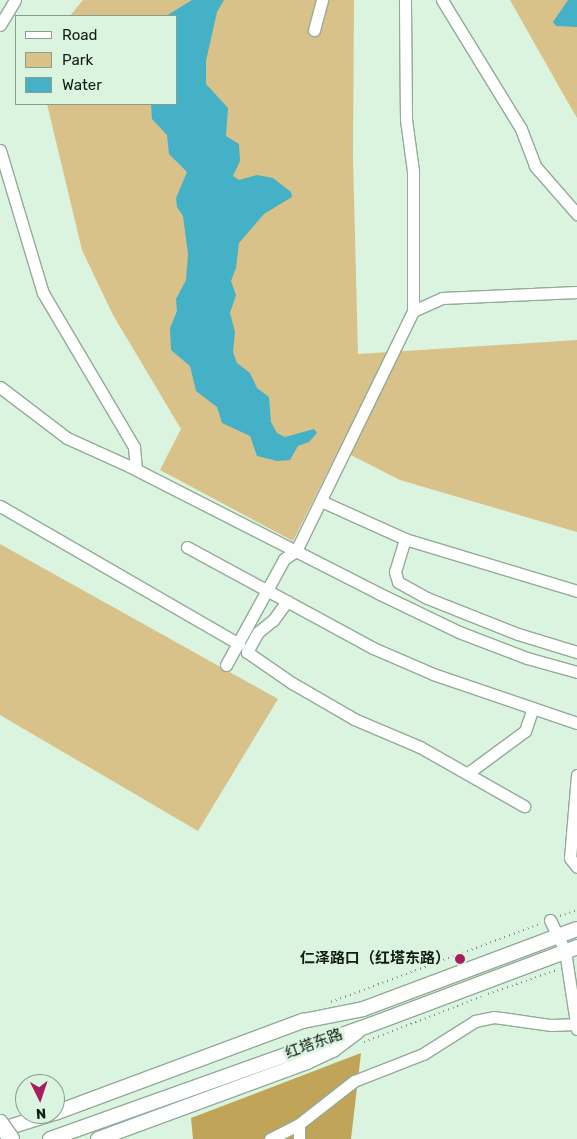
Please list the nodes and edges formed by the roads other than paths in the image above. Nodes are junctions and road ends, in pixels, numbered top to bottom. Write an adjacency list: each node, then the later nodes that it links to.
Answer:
1 (15, 0): 5 (street)
2 (322, 0): 6 (street)
3 (405, 0): 10 (street)
4 (442, 0): 8 (street)
5 (0, 25)
6 (314, 30)
7 (0, 150): 12 (street)
8 (577, 214)
9 (577, 292): 10 (street)
10 (413, 311): 13 (street)
11 (0, 387): 12 (street)
12 (136, 469): 17 (street)
13 (321, 502): 15 (street); 17 (street)
14 (0, 506): 21 (street)
15 (405, 539): 19 (street); 22 (street)
16 (187, 547): 18 (street)
17 (296, 551): 18 (street); 24 (street)
18 (268, 590): 20 (street); 21 (street)
19 (577, 591)
20 (287, 600): 25 (street); 27 (street)
21 (239, 644): 23 (street)
22 (577, 652)
23 (226, 665)
24 (577, 672)
25 (532, 708): 26 (street); 27 (street)
26 (577, 722)
27 (468, 772): 29 (street)
28 (577, 775): 30 (street)
29 (524, 806)
30 (577, 867)
31 (550, 920): 33 (street)
32 (577, 929): 33 (main road, 红塔东路)
33 (558, 936): 34 (street); 37 (main road, 红塔东路)
34 (571, 949): 35 (street); 36 (main road, 红塔东路)
35 (577, 1027): 40 (street)
36 (362, 1028): 43 (main road, 红塔东路); 44 (main road)
37 (65, 1109)
38 (0, 1123): 42 (highway, bridge)
39 (19, 1124): 41 (main road)
40 (299, 1124): 45 (street); 46 (street)
41 (0, 1130)
42 (11, 1139)
43 (50, 1139)
44 (98, 1139)
45 (270, 1139)
46 (299, 1139)

